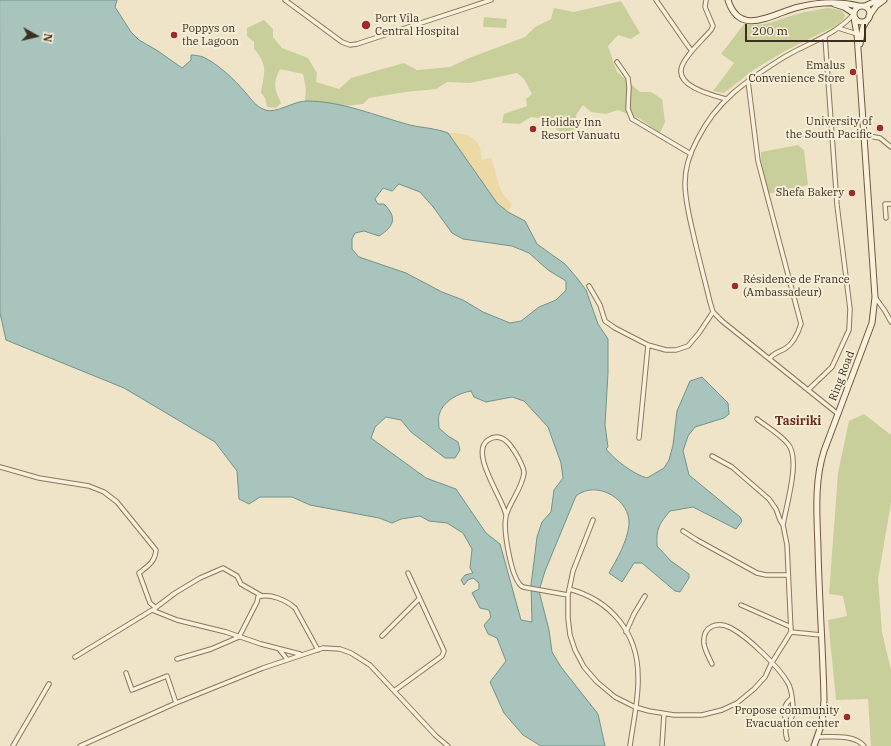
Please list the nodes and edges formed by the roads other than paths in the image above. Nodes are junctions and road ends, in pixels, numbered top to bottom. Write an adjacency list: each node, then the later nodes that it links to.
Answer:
1 (285, 0): 2 (street)
2 (491, 0)
3 (656, 0): 15 (street)
4 (706, 0): 15 (street)
5 (728, 0): 8 (main road)
6 (878, 0): 9 (main road)
7 (884, 0): 11 (main road, Ring Road)
8 (830, 2): 9 (main road); 10 (main road)
9 (862, 6): 10 (main road); 11 (main road)
10 (854, 15): 11 (main road); 12 (street); 13 (main road, Ring Road)
11 (868, 18): 16 (main road, Ring Road)
12 (838, 28): 13 (street); 14 (street)
13 (857, 34): 16 (main road, Ring Road)
14 (825, 37): 18 (street); 31 (street)
15 (692, 51): 19 (street)
16 (858, 57): 20 (main road, Ring Road)
17 (617, 62): 22 (street)
18 (748, 81): 19 (street); 30 (street)
19 (726, 98): 22 (street)
20 (863, 135): 21 (street); 26 (main road, Ring Road)
21 (891, 148)
22 (691, 154): 27 (street)
23 (891, 204): 24 (street)
24 (886, 218)
25 (588, 286): 29 (street)
26 (875, 297): 28 (street); 32 (main road, Ring Road)
27 (713, 312): 29 (street); 30 (street)
28 (891, 322)
29 (648, 346): 34 (street)
30 (770, 358): 31 (street)
31 (808, 390): 32 (street)
32 (838, 414): 55 (main road, Ring Road)
33 (757, 419): 39 (street)
34 (639, 438)
35 (712, 456): 39 (street)
36 (0, 467): 50 (street)
37 (506, 515): 37 (street); 44 (street)
38 (593, 520): 43 (street)
39 (783, 525): 42 (street)
40 (683, 531): 42 (street)
41 (408, 573): 47 (street)
42 (788, 575): 52 (street)
43 (569, 589): 44 (street); 53 (street)
44 (568, 595): 71 (street)
45 (262, 596): 49 (street); 50 (street); 57 (street)
46 (645, 596): 53 (street)
47 (419, 599): 56 (street); 68 (street)
48 (741, 605): 52 (street)
49 (292, 606): 51 (street); 59 (street)
50 (154, 609): 57 (street); 61 (street)
51 (289, 610)
52 (791, 626): 54 (street)
53 (626, 632): 71 (street)
54 (791, 632): 55 (street); 65 (street)
55 (821, 635): 74 (main road, Ring Road)
56 (382, 636)
57 (239, 637): 58 (street); 63 (street)
58 (278, 648): 60 (street); 62 (street)
59 (318, 650): 60 (street); 68 (street)
60 (301, 655): 62 (street)
61 (75, 657)
62 (287, 659): 70 (street)
63 (177, 660)
64 (712, 664): 65 (street)
65 (771, 664): 69 (street); 72 (street)
66 (126, 673): 70 (street)
67 (49, 684): 77 (street)
68 (394, 691): 80 (street)
69 (792, 698): 73 (street); 73 (street)
70 (176, 703): 76 (street)
71 (635, 707): 72 (street); 81 (street)
72 (664, 714): 82 (street)
73 (788, 721): 75 (street)
74 (818, 737): 83 (main road, Ring Road); 84 (street)
75 (787, 739)
76 (92, 742): 78 (street); 79 (street)
77 (13, 746)
78 (80, 746)
79 (94, 746)
80 (448, 746)
81 (630, 746)
82 (662, 746)
83 (814, 746)
84 (864, 746)

